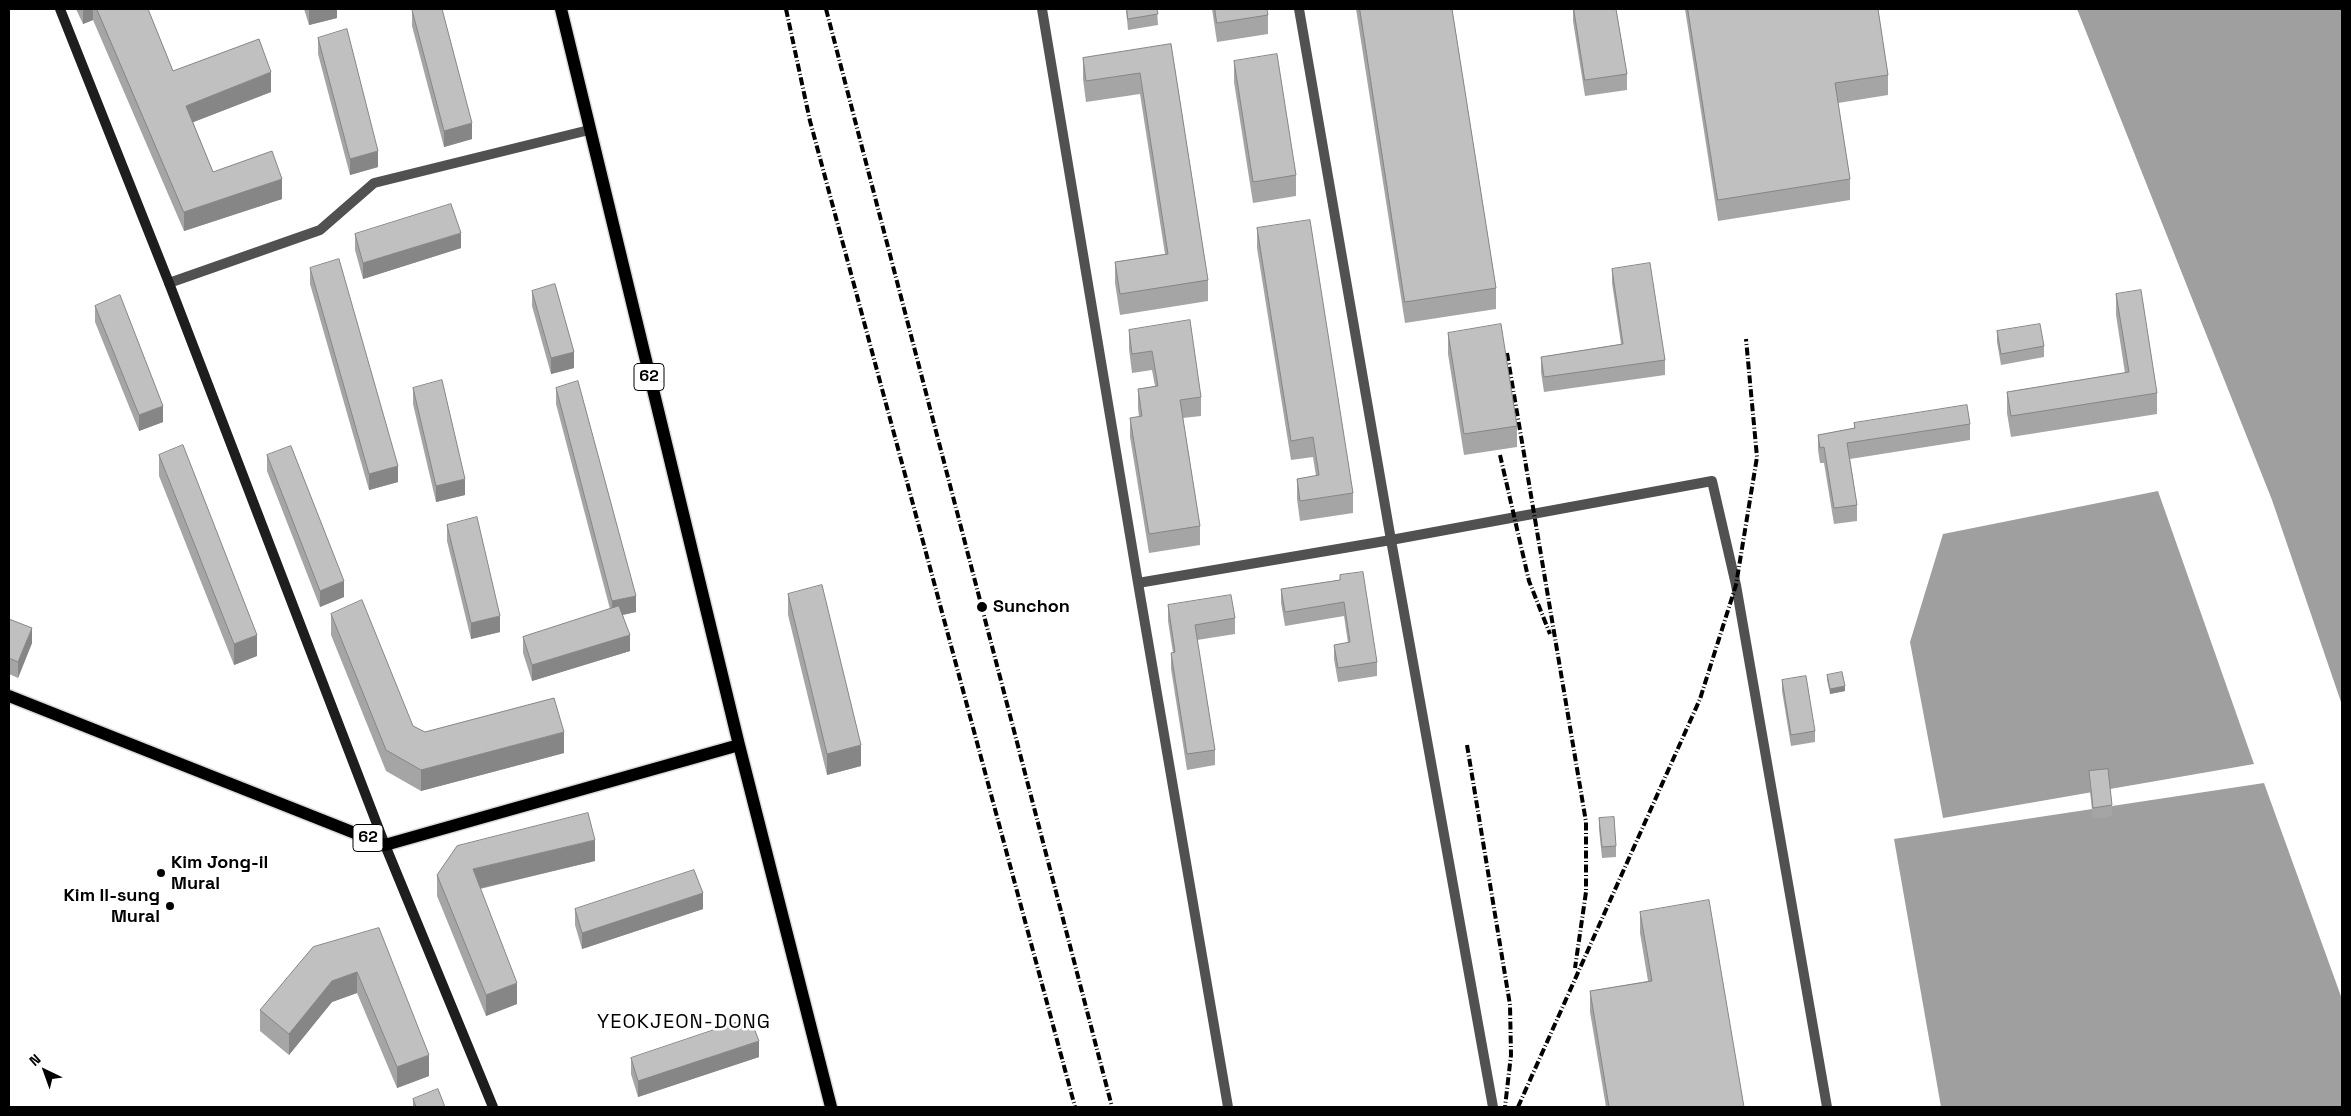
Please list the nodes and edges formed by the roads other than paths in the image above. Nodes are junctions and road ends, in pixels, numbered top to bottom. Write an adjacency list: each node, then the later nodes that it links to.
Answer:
1 (60, 9): 6 (main road)
2 (561, 9): 5 (main road, 62)
3 (1042, 9): 8 (street)
4 (1299, 9): 7 (street)
5 (589, 130): 6 (street); 10 (main road, 62)
6 (169, 283): 11 (main road)
7 (1391, 540): 8 (street); 15 (street); 16 (street)
8 (1138, 583): 14 (street)
9 (9, 696): 11 (main road, 62)
10 (739, 746): 11 (main road, 62); 13 (main road)
11 (385, 845): 12 (main road)
12 (493, 1107)
13 (830, 1107)
14 (1228, 1107)
15 (1493, 1107)
16 (1827, 1107)

